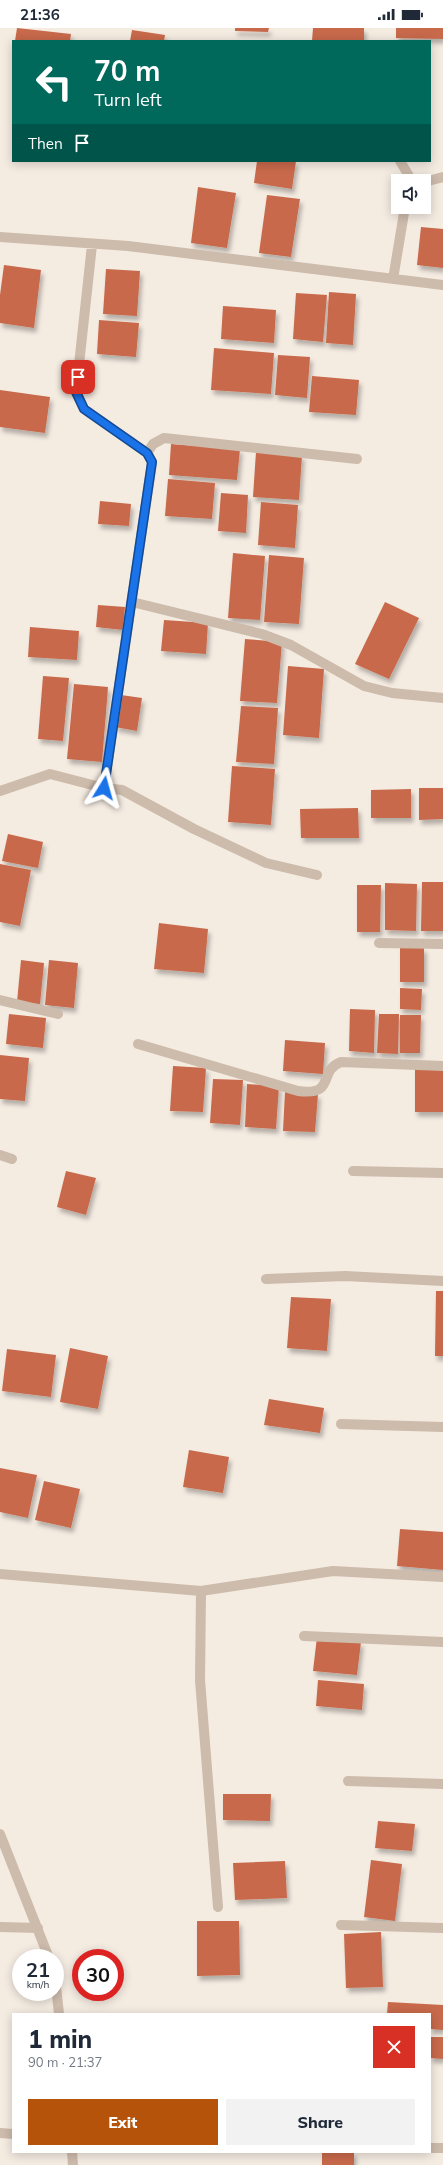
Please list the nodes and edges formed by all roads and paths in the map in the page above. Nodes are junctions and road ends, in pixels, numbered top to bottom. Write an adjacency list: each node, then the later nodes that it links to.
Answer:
1 (401, 162): 2 (street)
2 (408, 174)
3 (443, 177): 4 (street)
4 (431, 180)
5 (404, 214): 8 (street)
6 (0, 237): 7 (street)
7 (92, 245): 8 (street); 10 (street)
8 (393, 279): 9 (street)
9 (443, 285)
10 (147, 453): 11 (street); 12 (street)
11 (357, 459)
12 (132, 602): 13 (street); 14 (street)
13 (443, 698)
14 (104, 788): 15 (street); 16 (street)
15 (0, 791)
16 (317, 875)
17 (379, 942): 18 (street)
18 (443, 944)
19 (0, 1000): 20 (street)
20 (58, 1014)
21 (138, 1044): 22 (street)
22 (443, 1066)
23 (0, 1155): 24 (street)
24 (12, 1159)
25 (353, 1171): 26 (street)
26 (443, 1173)
27 (266, 1279): 28 (street)
28 (443, 1281)
29 (341, 1424): 30 (street)
30 (443, 1427)
31 (0, 1574): 33 (street)
32 (443, 1577): 33 (street)
33 (201, 1591): 39 (street)
34 (304, 1636): 35 (street)
35 (443, 1642)
36 (348, 1781): 37 (street)
37 (443, 1784)
38 (0, 1834): 42 (street)
39 (218, 1906)
40 (341, 1925): 43 (street)
41 (0, 1927): 42 (street)
42 (38, 1928): 44 (street)
43 (443, 1928)
44 (46, 1949)
45 (58, 2001): 46 (street)
46 (59, 2013)
47 (0, 2133): 48 (street)
48 (12, 2134)
49 (431, 2148): 50 (street)
50 (443, 2148)
51 (72, 2153): 52 (street)
52 (73, 2165)

